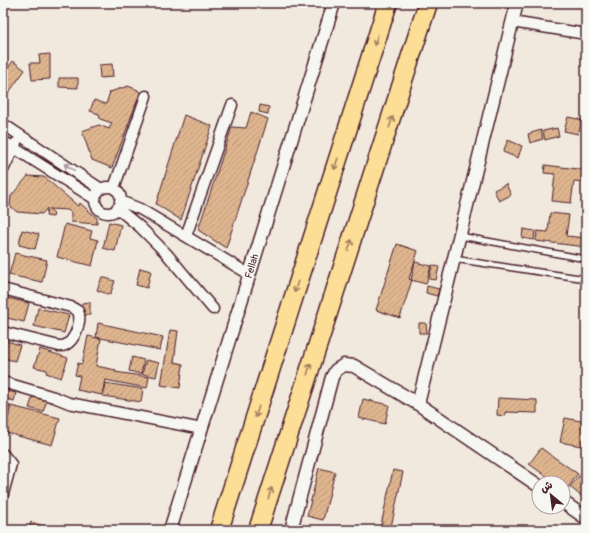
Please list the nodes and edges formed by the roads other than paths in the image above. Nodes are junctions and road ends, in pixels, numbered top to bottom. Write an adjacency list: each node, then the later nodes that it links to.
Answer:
1 (334, 3): 22 (street, Fellah)
2 (388, 3): 36 (highway, one-way to 36)
3 (428, 3): 37 (highway, one-way to 3)
4 (517, 3): 5 (street)
5 (512, 22): 6 (street); 19 (street)
6 (586, 34)
7 (146, 96): 14 (street)
8 (232, 105): 18 (street)
9 (3, 124): 10 (street)
10 (20, 136): 12 (street); 15 (street, one-way to 10)
11 (3, 141): 12 (street)
12 (14, 148): 13 (street); 16 (street)
13 (3, 170)
14 (114, 188): 15 (street); 17 (street)
15 (101, 189): 16 (street)
16 (95, 199): 17 (street)
17 (119, 204): 18 (street); 25 (street)
18 (186, 236): 22 (street)
19 (459, 236): 20 (street); 21 (lane)
20 (453, 259): 23 (lane); 28 (street)
21 (586, 259)
22 (249, 274): 29 (street, Fellah)
23 (586, 279)
24 (3, 289): 26 (street)
25 (213, 309)
26 (3, 332)
27 (3, 382): 29 (street)
28 (418, 404): 31 (street); 38 (street)
29 (202, 429): 35 (street, Fellah)
30 (3, 454): 32 (street)
31 (531, 481)
32 (3, 494)
33 (571, 508): 34 (street)
34 (586, 518)
35 (170, 530)
36 (219, 530)
37 (258, 530)
38 (291, 530)

